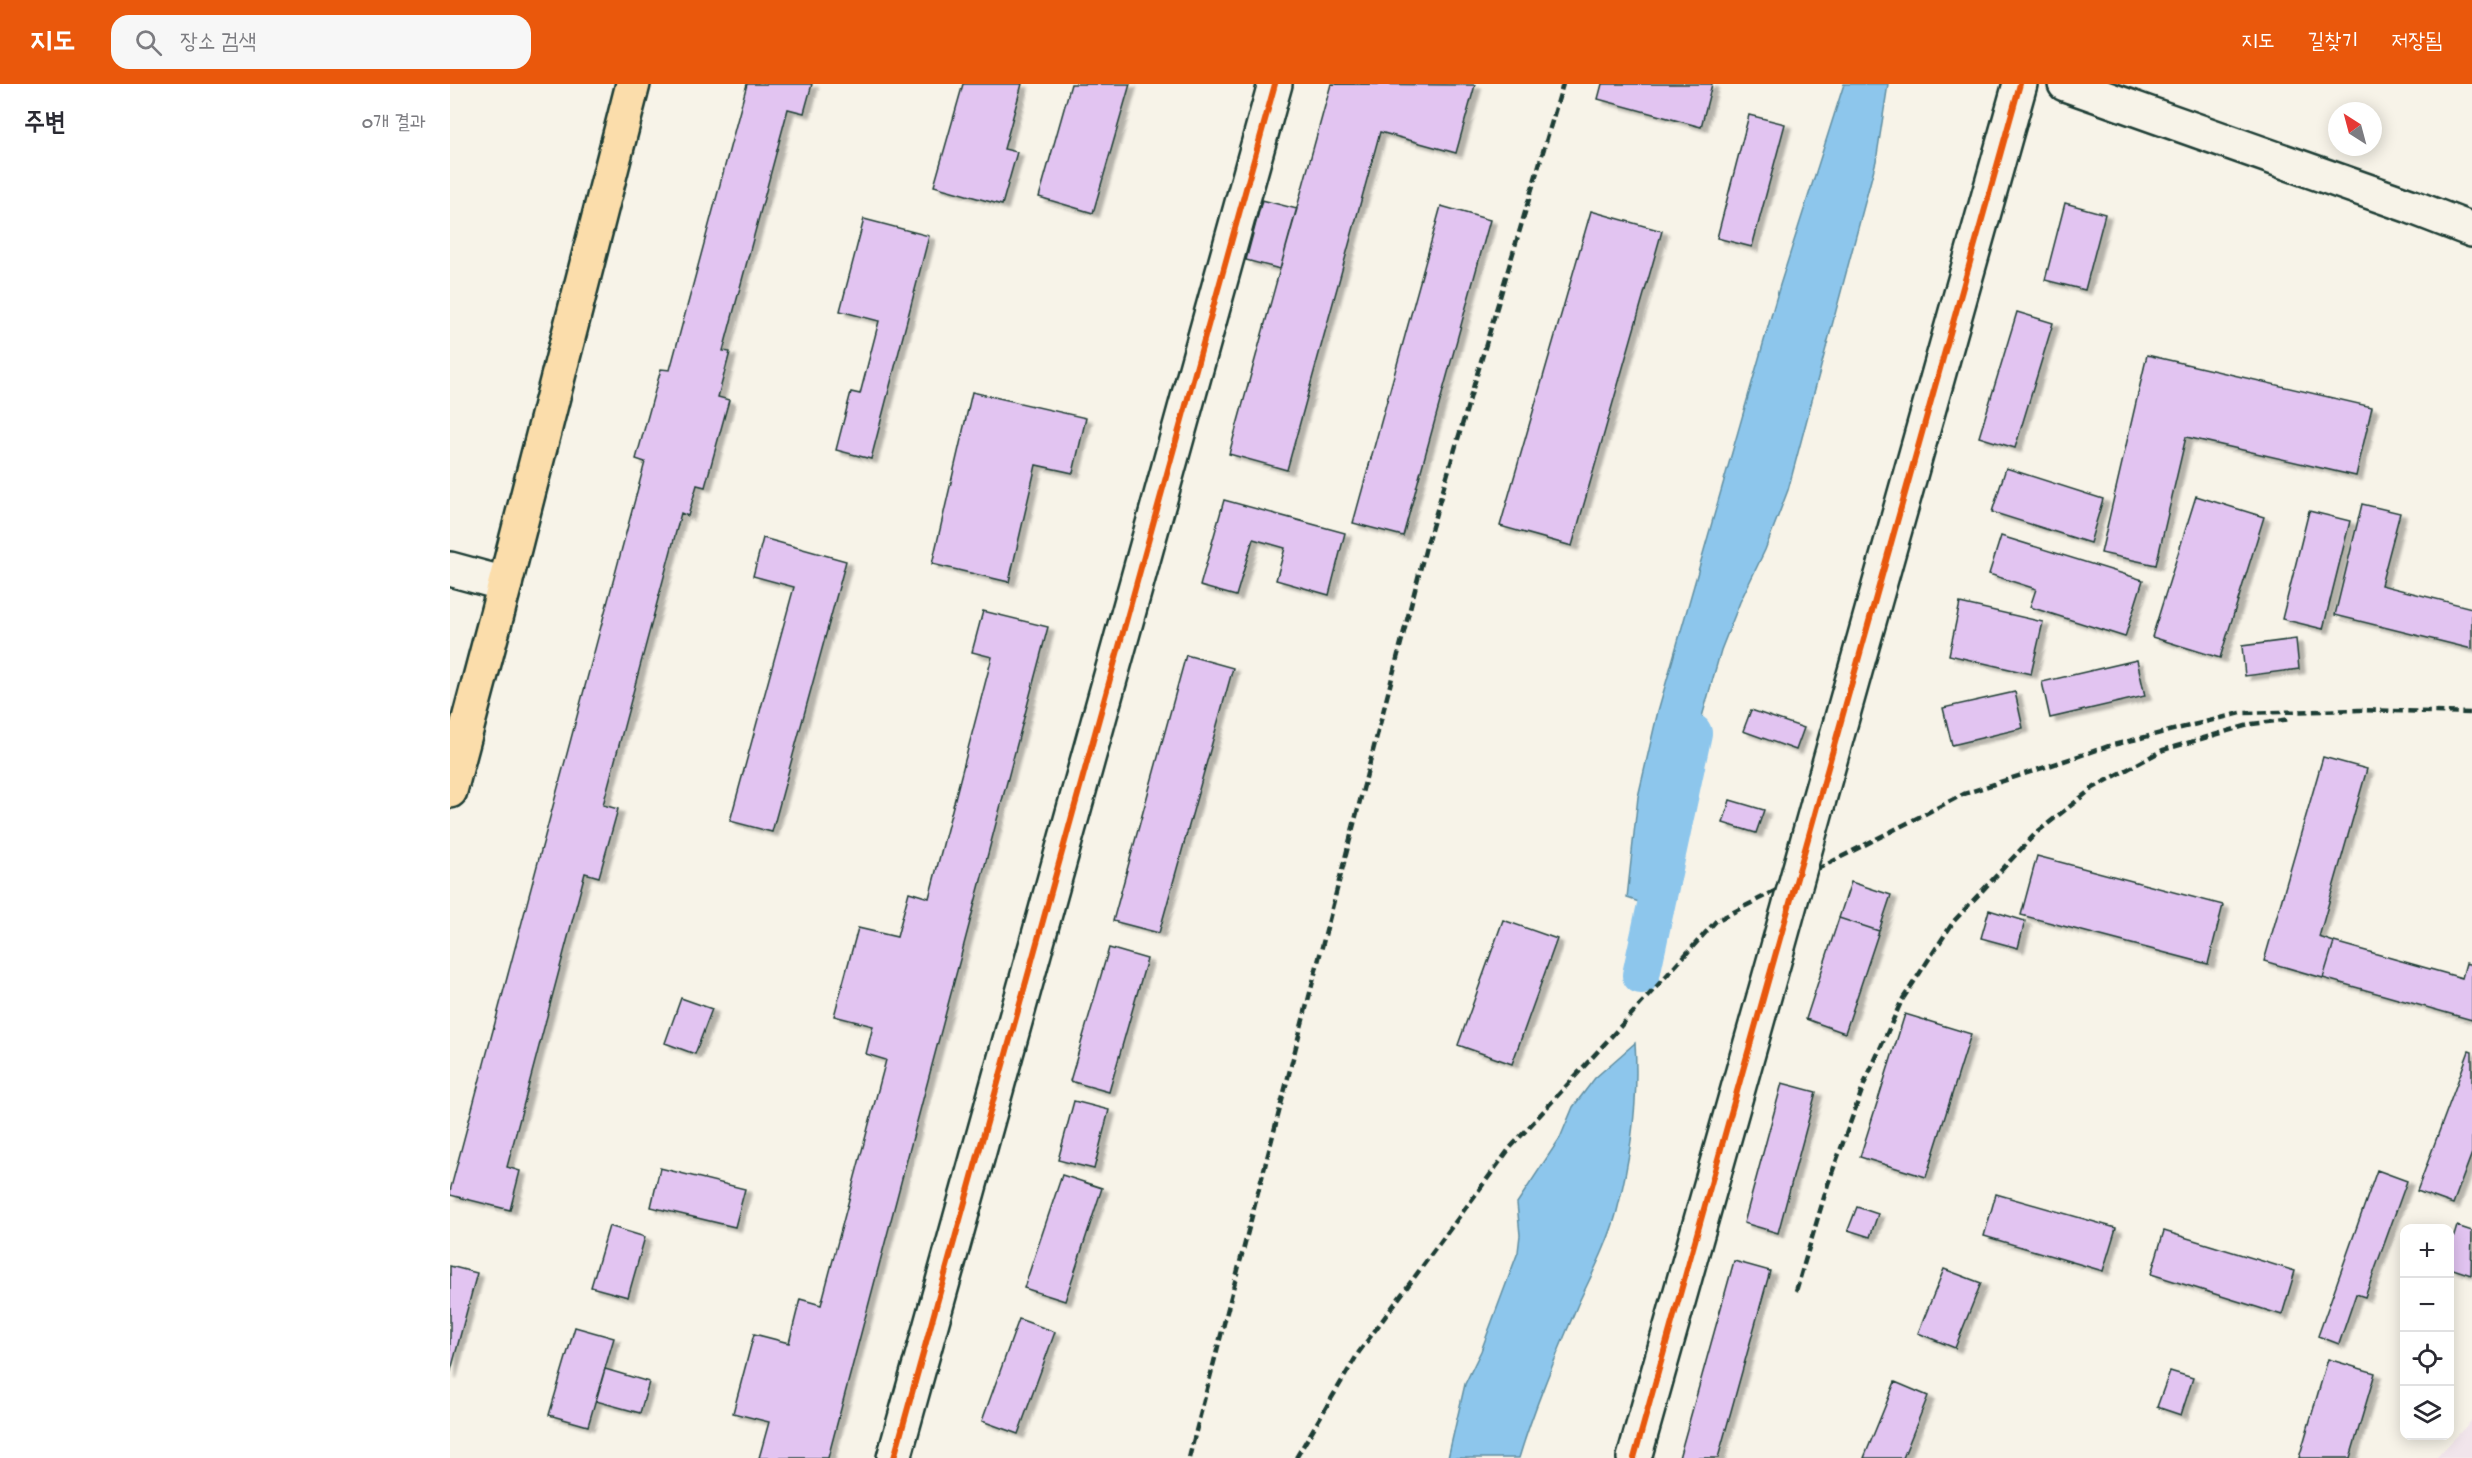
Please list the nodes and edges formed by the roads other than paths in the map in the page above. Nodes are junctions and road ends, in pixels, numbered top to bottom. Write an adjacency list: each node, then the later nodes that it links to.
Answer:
1 (633, 84): 7 (main road)
2 (1275, 84): 9 (street)
3 (2020, 84): 10 (street, bridge)
4 (2066, 84): 5 (street)
5 (2472, 230)
6 (450, 569): 7 (street)
7 (506, 584): 8 (main road)
8 (450, 791)
9 (894, 1458)
10 (1634, 1458)

